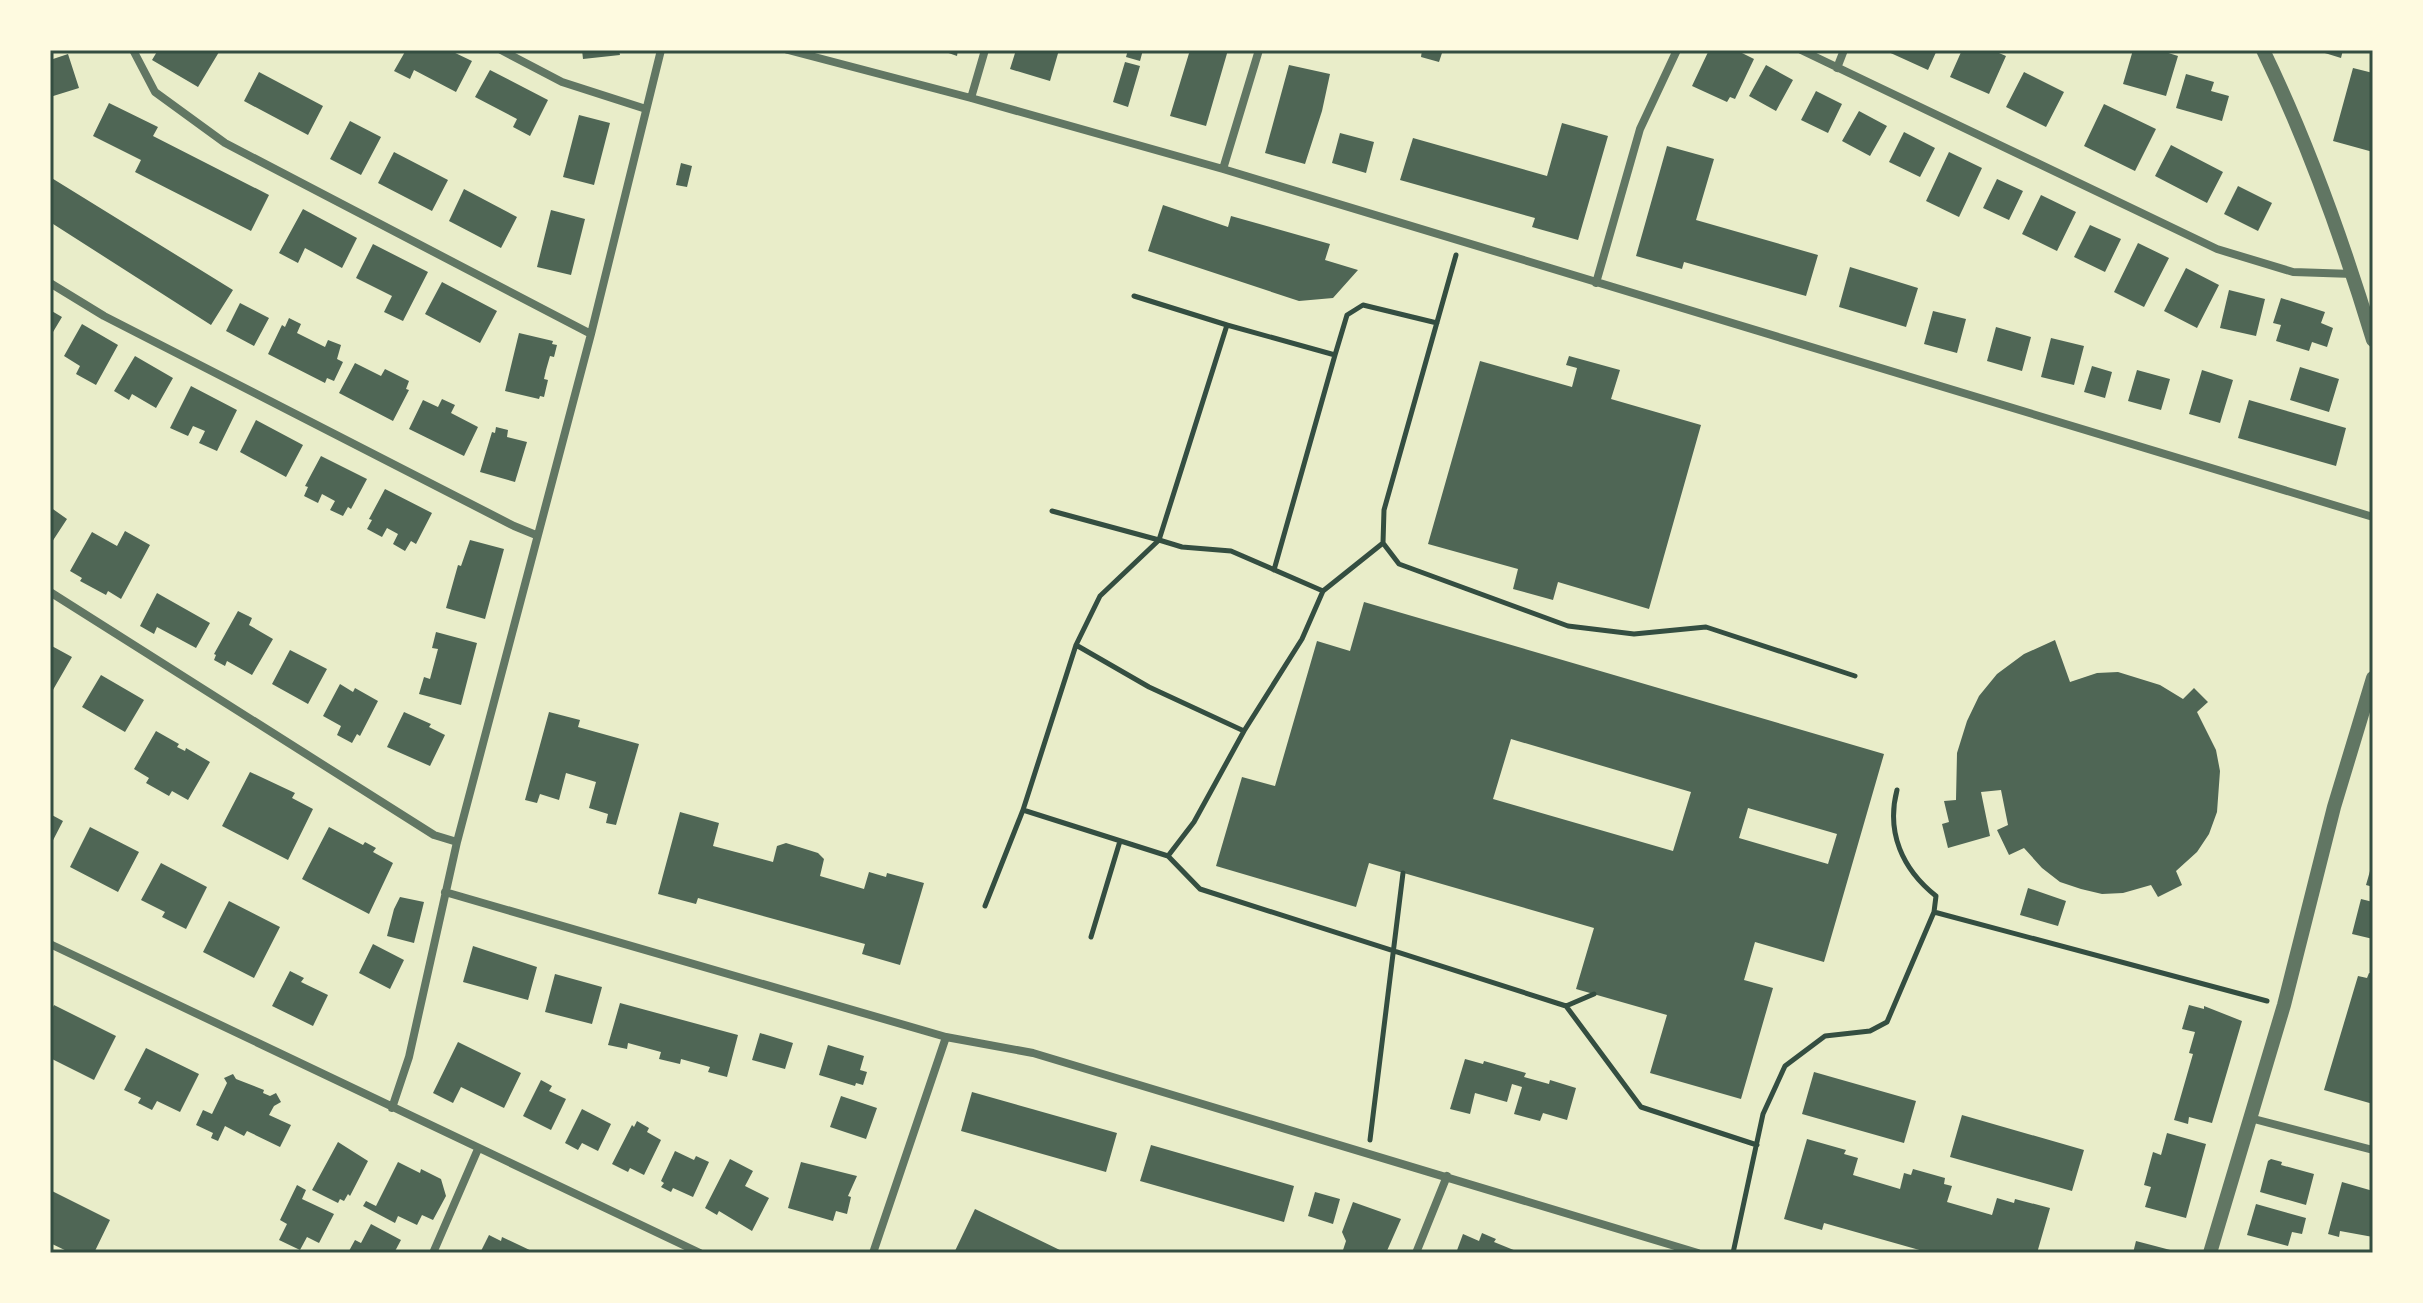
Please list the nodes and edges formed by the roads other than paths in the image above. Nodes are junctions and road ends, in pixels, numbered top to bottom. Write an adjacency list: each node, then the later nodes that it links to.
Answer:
1 (133, 50): 18 (street)
2 (501, 50): 13 (street)
3 (661, 50): 13 (street)
4 (788, 50): 12 (street)
5 (985, 50): 12 (street)
6 (1259, 50): 14 (street)
7 (1677, 50): 17 (street)
8 (1801, 50): 11 (street)
9 (1844, 50): 11 (street)
10 (2263, 50): 15 (street)
11 (1837, 68): 15 (street)
12 (971, 98): 14 (street)
13 (646, 109): 18 (street)
14 (1223, 169): 17 (street)
15 (2353, 274): 19 (street)
16 (50, 283): 21 (street)
17 (1596, 283): 20 (street)
18 (591, 334): 21 (street)
19 (2373, 340)
20 (2373, 517)
21 (536, 535): 24 (street)
22 (50, 592): 24 (street)
23 (2373, 678): 29 (street)
24 (457, 842): 25 (street)
25 (445, 892): 27 (street); 28 (street)
26 (50, 944): 28 (street)
27 (946, 1037): 32 (street); 35 (street)
28 (392, 1108): 30 (street)
29 (2250, 1118): 31 (street); 38 (street)
30 (478, 1149): 33 (street); 34 (street)
31 (2373, 1150)
32 (1447, 1176): 36 (street); 37 (street)
33 (433, 1253)
34 (700, 1253)
35 (873, 1253)
36 (1416, 1253)
37 (1698, 1253)
38 (2210, 1253)

